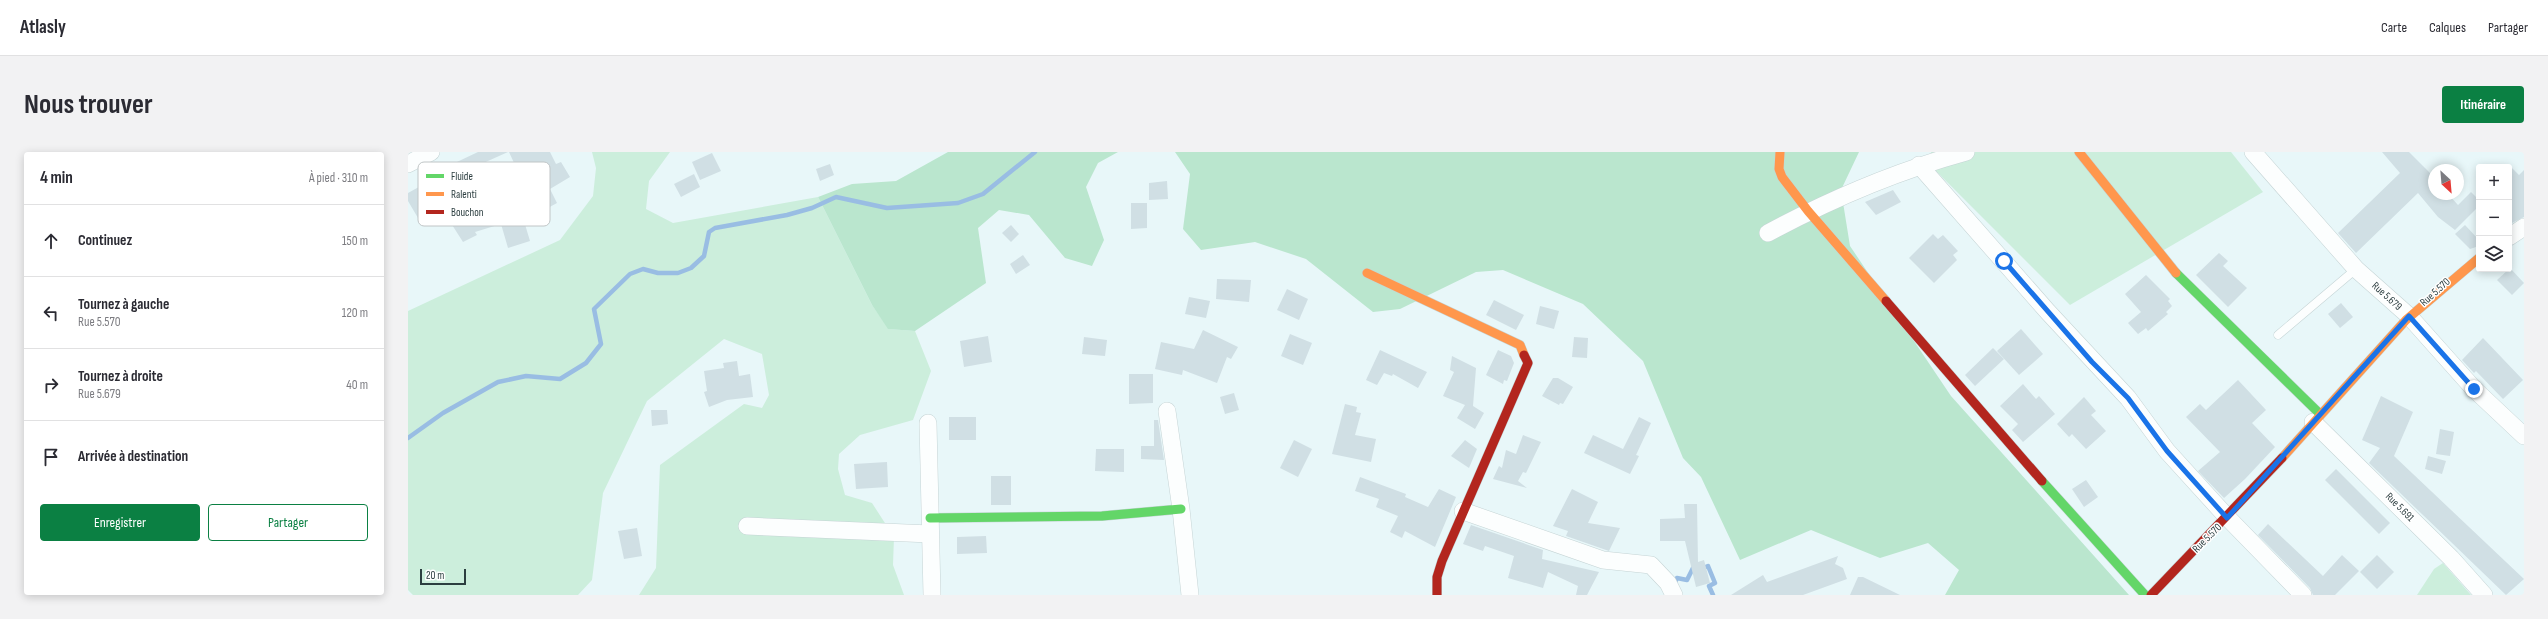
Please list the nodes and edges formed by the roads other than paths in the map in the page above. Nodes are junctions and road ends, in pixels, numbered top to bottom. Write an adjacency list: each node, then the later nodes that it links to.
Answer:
1 (431, 152): 6 (street)
2 (1780, 152): 8 (street)
3 (1966, 152): 7 (street)
4 (2079, 152): 18 (street)
5 (2253, 152): 13 (street, Rue 5.679)
6 (408, 164)
7 (1919, 165): 8 (street); 23 (street)
8 (1808, 211): 10 (street); 30 (street)
9 (2524, 227): 11 (street)
10 (1768, 233)
11 (2510, 236)
12 (2476, 260): 15 (street, Rue 5.570)
13 (2356, 269): 15 (street, Rue 5.679); 16 (lane)
14 (1367, 273): 22 (street)
15 (2409, 316): 18 (street, Rue 5.570); 20 (street, Rue 5.679)
16 (2278, 335)
17 (1167, 411): 21 (street)
18 (2317, 418): 23 (street, Rue 5.570); 33 (street, Rue 5.691)
19 (928, 423): 25 (street)
20 (2524, 436)
21 (1181, 509): 25 (street); 27 (street)
22 (1464, 511): 28 (street); 29 (street)
23 (2227, 518): 31 (street, Rue 5.570); 32 (street)
24 (747, 526): 25 (street)
25 (930, 526): 26 (street)
26 (932, 595)
27 (1190, 595)
28 (1437, 595)
29 (1674, 595)
30 (2145, 595)
31 (2151, 595)
32 (2303, 595)
33 (2484, 595)

